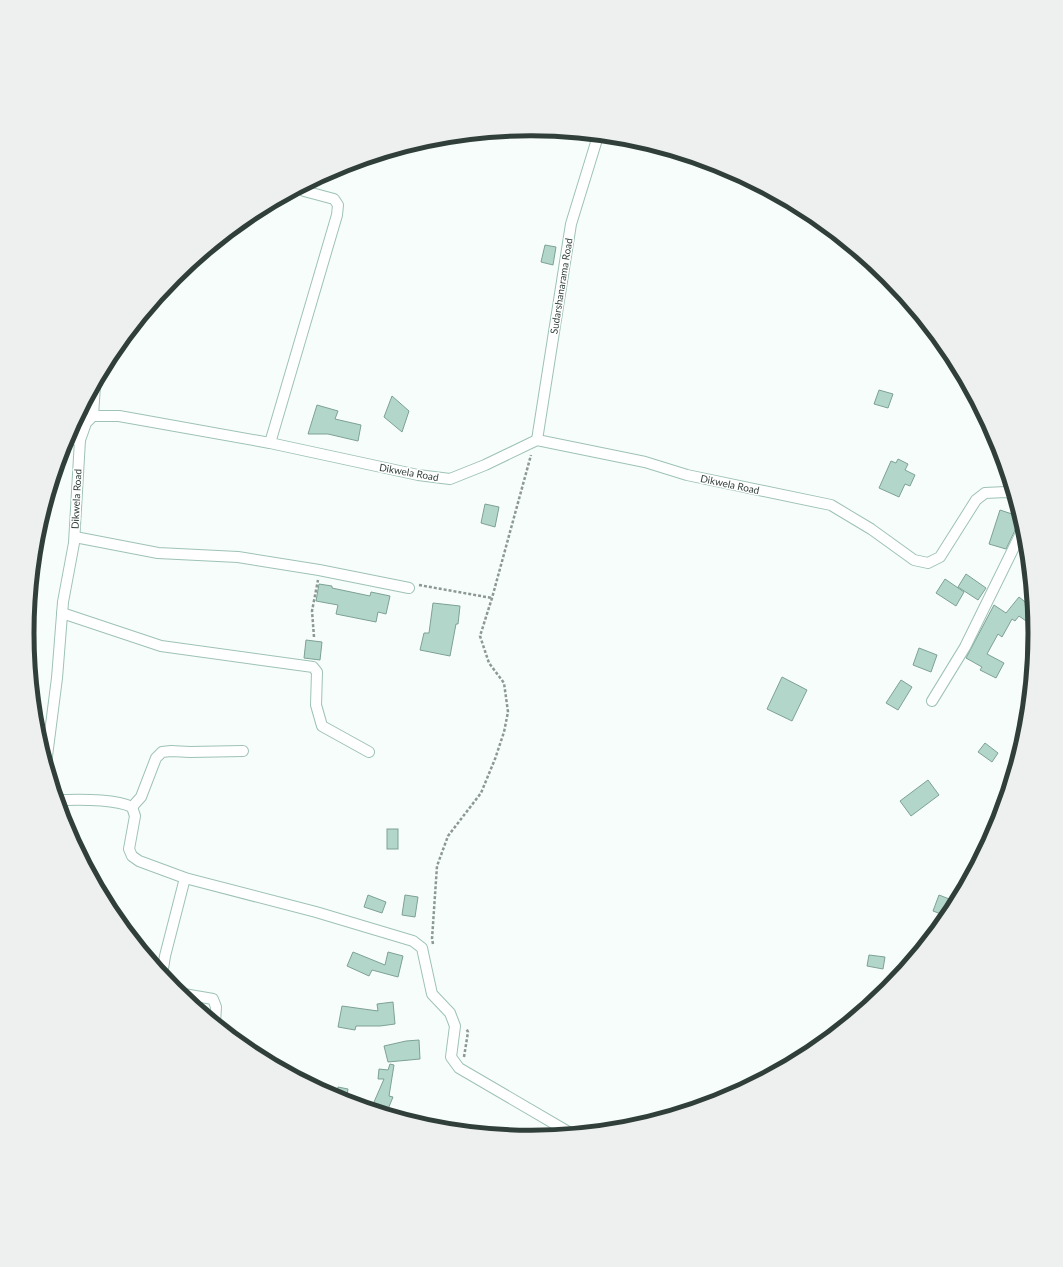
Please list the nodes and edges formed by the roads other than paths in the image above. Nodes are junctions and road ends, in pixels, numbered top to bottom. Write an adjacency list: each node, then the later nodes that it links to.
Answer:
1 (597, 140): 7 (street, Sudarshanarama Road)
2 (304, 191): 8 (street)
3 (94, 397): 4 (street)
4 (93, 416): 6 (street, Dikwela Road); 8 (street, Dikwela Road)
5 (74, 440): 6 (street)
6 (80, 440): 10 (street, Dikwela Road)
7 (537, 440): 8 (street, Dikwela Road); 9 (street, Dikwela Road)
8 (270, 443)
9 (1008, 493)
10 (74, 537): 12 (street); 13 (street, Dikwela Road)
11 (1019, 537): 14 (street)
12 (409, 588)
13 (62, 613): 15 (street, Dikwela Road); 17 (street)
14 (932, 701)
15 (48, 749)
16 (243, 751): 19 (street)
17 (369, 752)
18 (63, 800): 19 (street)
19 (132, 807): 20 (street)
20 (185, 878): 21 (street); 24 (street)
21 (163, 968)
22 (190, 995): 23 (street)
23 (215, 1017)
24 (563, 1130)

